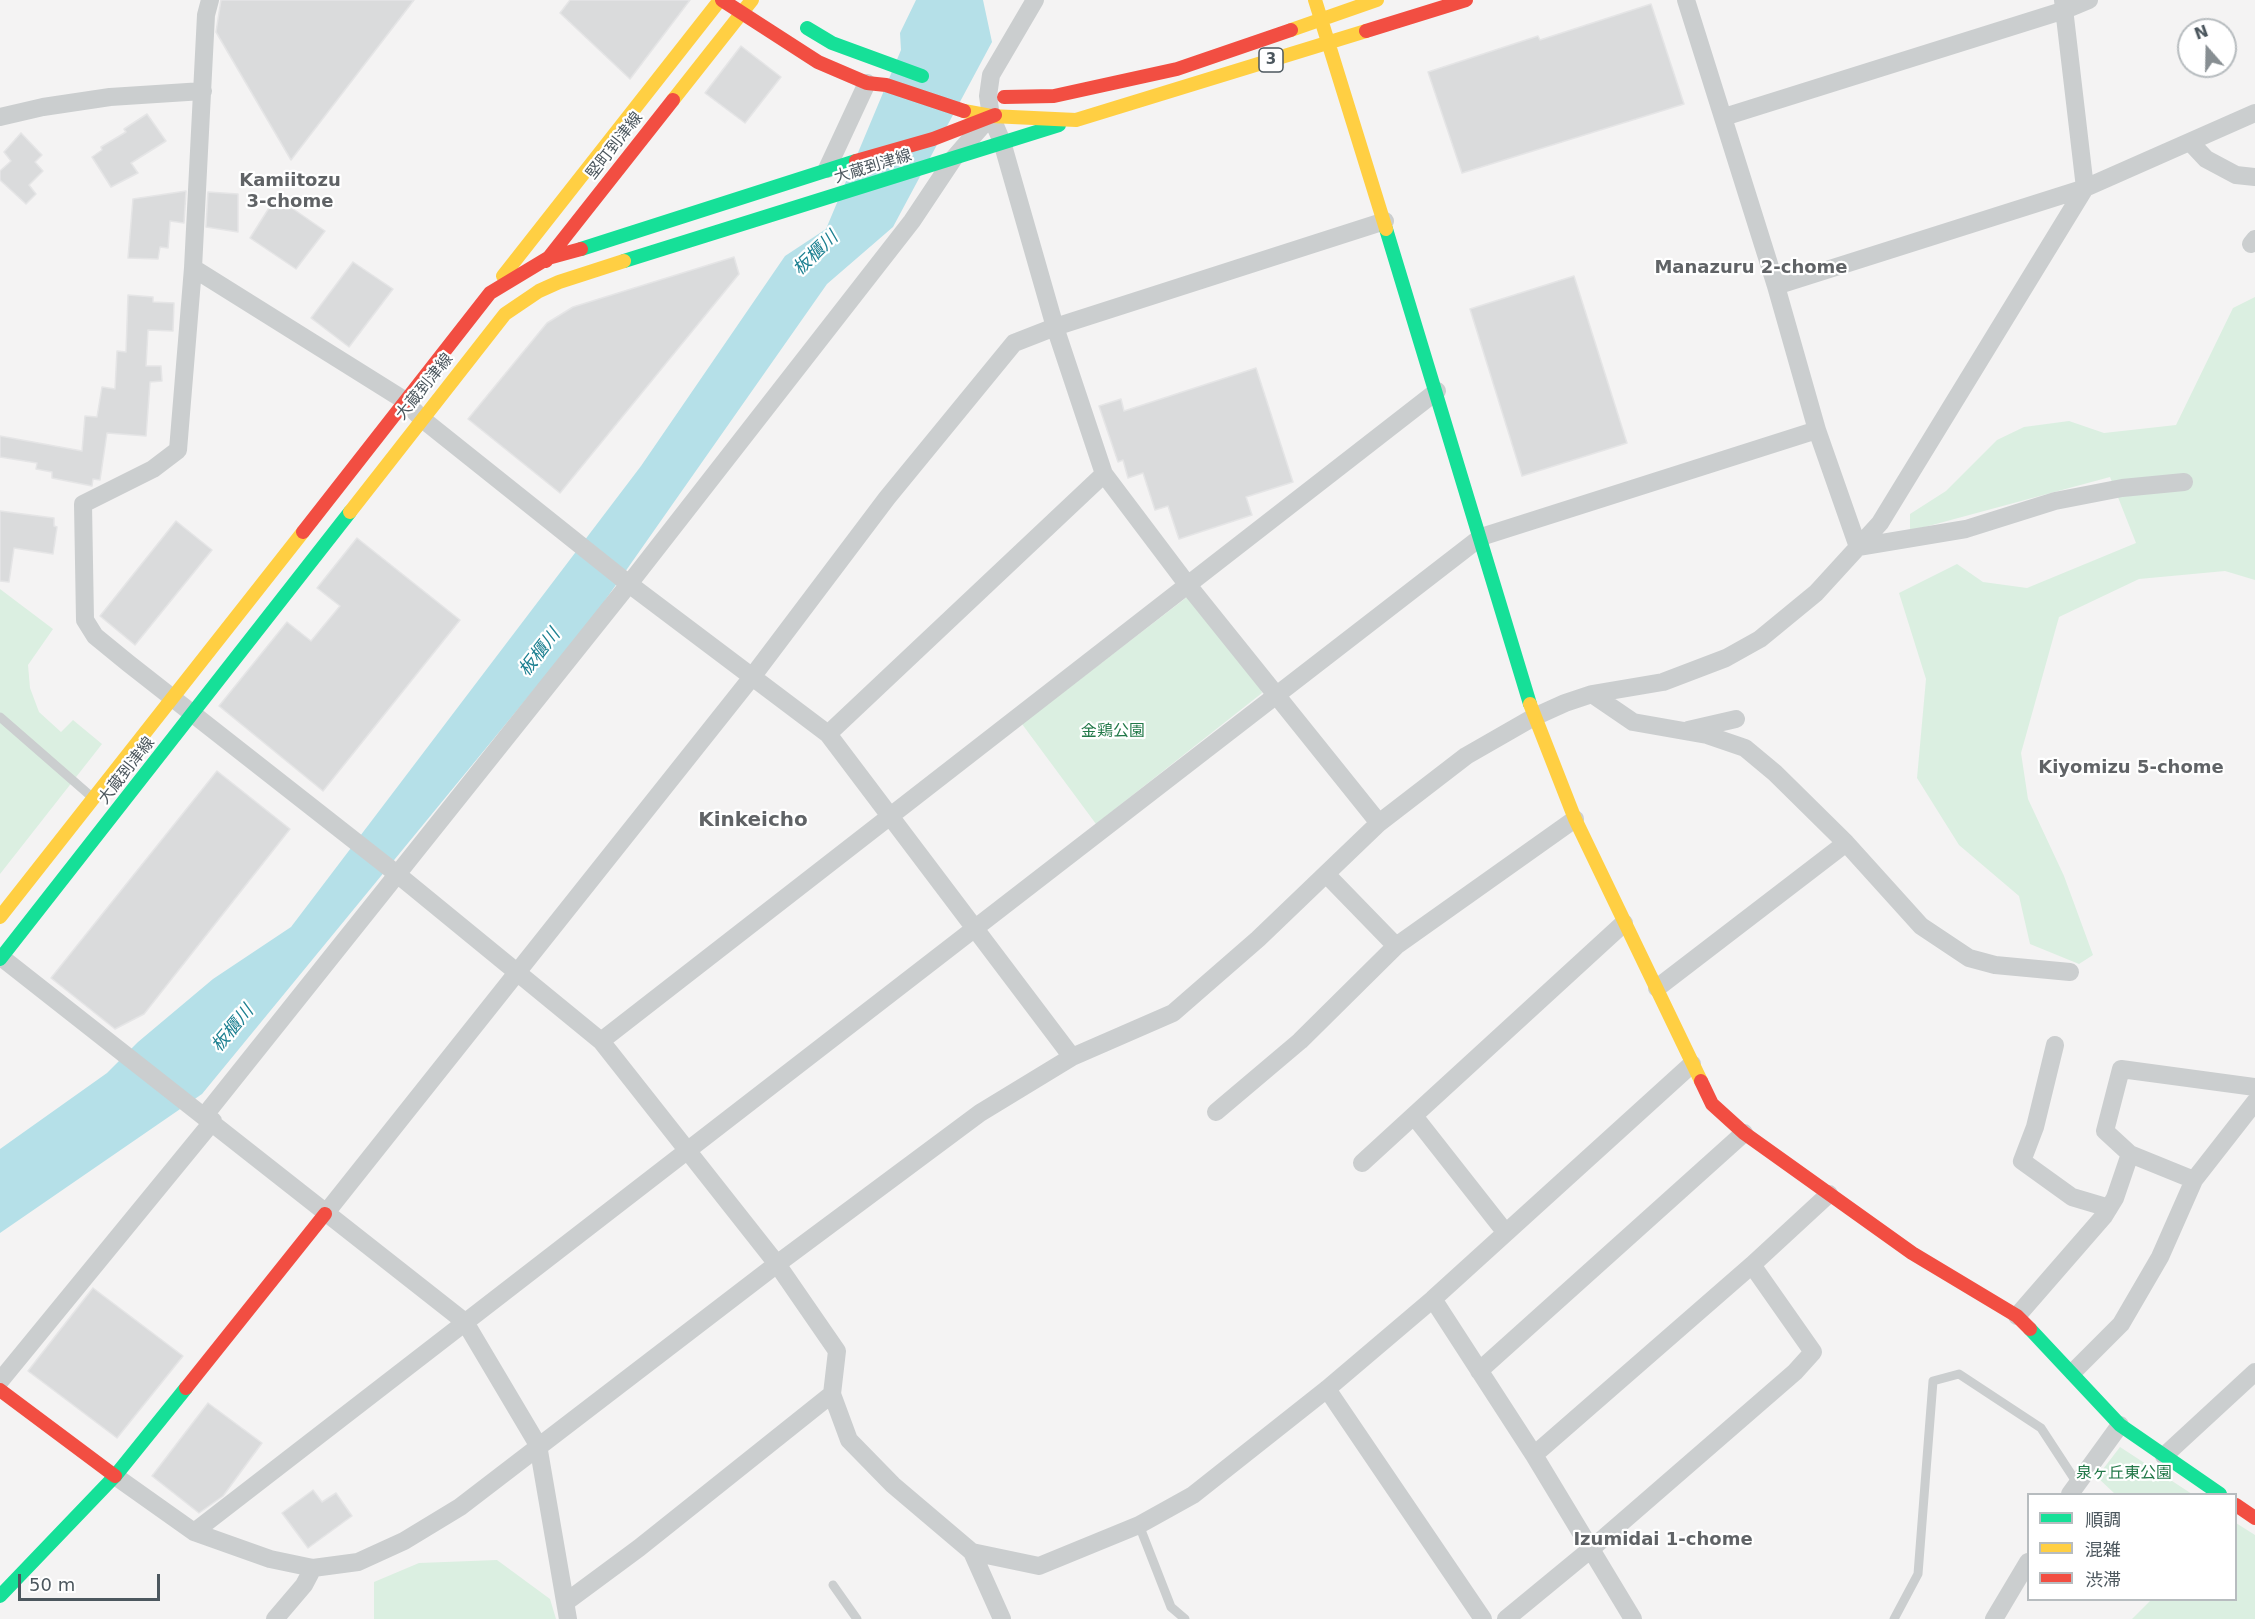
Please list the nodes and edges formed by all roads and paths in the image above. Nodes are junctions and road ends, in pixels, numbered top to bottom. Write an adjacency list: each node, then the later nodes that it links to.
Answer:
1 (210, 0): 17 (street)
2 (721, 0): 11 (main road, 3); 36 (main road, 堅町到津線)
3 (752, 0): 11 (main road, 堅町到津線)
4 (1035, 0): 19 (street)
5 (1315, 0): 12 (main road)
6 (1377, 0): 12 (main road, 3)
7 (1466, 0): 14 (main road, 3)
8 (1686, 0): 24 (street)
9 (2089, 0): 10 (street)
10 (2064, 5): 24 (street); 31 (street)
11 (741, 14): 15 (main road, 3); 33 (main road, 堅町到津線)
12 (1321, 18): 14 (main road); 20 (main road, 3)
13 (797, 22): 16 (main road)
14 (1328, 44): 25 (main road, 3); 32 (main road)
15 (867, 82): 22 (main road, 3); 29 (street)
16 (939, 82)
17 (203, 91): 23 (street); 34 (street)
18 (969, 92): 19 (main road, 3)
19 (988, 96): 20 (main road, 3); 22 (street)
20 (1054, 96): 22 (main road, 大蔵到津線)
21 (2255, 113): 27 (street)
22 (991, 116): 25 (main road, 3); 26 (street); 28 (street); 29 (main road, 大蔵到津線)
23 (0, 117)
24 (1724, 117): 35 (street)
25 (1076, 120): 26 (main road, 大蔵到津線)
26 (1002, 142): 28 (main road, 大蔵到津線); 38 (street)
27 (2191, 143): 30 (street); 31 (street)
28 (954, 158): 37 (main road, 大蔵到津線); 47 (street)
29 (834, 168): 33 (main road, 大蔵到津線)
30 (2255, 177)
31 (2085, 188): 35 (street); 46 (street)
32 (1385, 221): 38 (street); 39 (main road)
33 (548, 258): 36 (main road, 大蔵到津線); 37 (main road, 堅町到津線)
34 (194, 268): 40 (street); 52 (street)
35 (1776, 285): 42 (street)
36 (490, 293): 40 (main road, 大蔵到津線)
37 (505, 314): 41 (main road, 大蔵到津線)
38 (1055, 327): 43 (street); 49 (street)
39 (1437, 391): 45 (main road); 48 (street)
40 (404, 400): 41 (street); 52 (main road, 大蔵到津線)
41 (422, 418): 47 (street); 53 (main road, 大蔵到津線)
42 (1817, 430): 45 (street); 46 (street)
43 (1104, 474): 48 (street); 58 (street)
44 (2184, 482): 46 (street)
45 (1481, 537): 50 (street); 55 (main road)
46 (1858, 548): 51 (street)
47 (629, 584): 49 (street); 64 (street)
48 (1187, 584): 50 (street); 60 (street)
49 (753, 677): 58 (street); 72 (street)
50 (1276, 694): 62 (street); 68 (street)
51 (1592, 694): 55 (street); 57 (street)
52 (171, 698): 53 (street); 59 (main road, 大蔵到津線)
53 (192, 714): 64 (street); 70 (main road, 大蔵到津線)
54 (0, 717): 59 (lane)
55 (1534, 717): 61 (main road); 62 (street)
56 (1736, 719): 57 (street)
57 (1684, 730): 63 (street)
58 (828, 734): 60 (street)
59 (94, 799): 66 (main road, 大蔵到津線)
60 (888, 815): 68 (street); 74 (street)
61 (1575, 819): 67 (main road); 69 (street)
62 (1379, 823): 65 (street)
63 (1846, 843): 71 (street); 73 (street)
64 (397, 874): 72 (street); 82 (street)
65 (1326, 874): 69 (street); 76 (street)
66 (0, 918)
67 (1624, 923): 73 (main road); 81 (street)
68 (976, 927): 76 (street); 84 (street)
69 (1396, 946): 80 (street)
70 (1, 958): 82 (street)
71 (2070, 972)
72 (518, 974): 74 (street); 90 (street)
73 (1657, 988): 77 (main road)
74 (601, 1041): 84 (street)
75 (2055, 1045): 89 (street)
76 (1072, 1058): 92 (street)
77 (1692, 1064): 83 (main road); 91 (street)
78 (2255, 1087): 85 (street)
79 (2255, 1102): 87 (street)
80 (1216, 1112)
81 (1414, 1116): 86 (street); 91 (street)
82 (209, 1118): 90 (street); 100 (street)
83 (1744, 1133): 88 (main road); 97 (street)
84 (687, 1150): 92 (street); 96 (street)
85 (2130, 1154): 87 (street); 89 (street)
86 (1362, 1163)
87 (2194, 1180): 98 (street)
88 (1830, 1194): 93 (street); 95 (main road)
89 (2109, 1208): 95 (street)
90 (326, 1214): 96 (street); 108 (main road)
91 (1506, 1233): 94 (street)
92 (777, 1264): 103 (street); 105 (street)
93 (1752, 1265): 106 (street); 113 (street)
94 (1433, 1299): 97 (street); 101 (street)
95 (2017, 1316): 98 (main road)
96 (465, 1322): 105 (street); 112 (street)
97 (1479, 1371): 106 (street)
98 (2073, 1372): 104 (main road)
99 (2255, 1372): 107 (street)
100 (0, 1381)
101 (1327, 1389): 111 (street); 124 (street)
102 (0, 1390): 108 (main road)
103 (832, 1394): 114 (street); 119 (street)
104 (2120, 1425): 107 (main road); 109 (street)
105 (538, 1445): 116 (street); 119 (street)
106 (1534, 1455): 113 (street)
107 (2164, 1456): 110 (main road)
108 (115, 1476): 112 (street); 118 (main road)
109 (2073, 1489): 127 (lane)
110 (2219, 1493)
111 (1139, 1526): 114 (street); 123 (lane)
112 (194, 1532): 116 (street)
113 (1591, 1549): 125 (street); 126 (street)
114 (972, 1551): 122 (street)
115 (2027, 1564): 128 (street)
116 (313, 1568): 120 (street)
117 (833, 1585): 121 (lane)
118 (0, 1596)
119 (567, 1611)
120 (275, 1619)
121 (857, 1619)
122 (1002, 1619)
123 (1185, 1619)
124 (1483, 1619)
125 (1506, 1619)
126 (1633, 1619)
127 (1894, 1619)
128 (1994, 1619)

